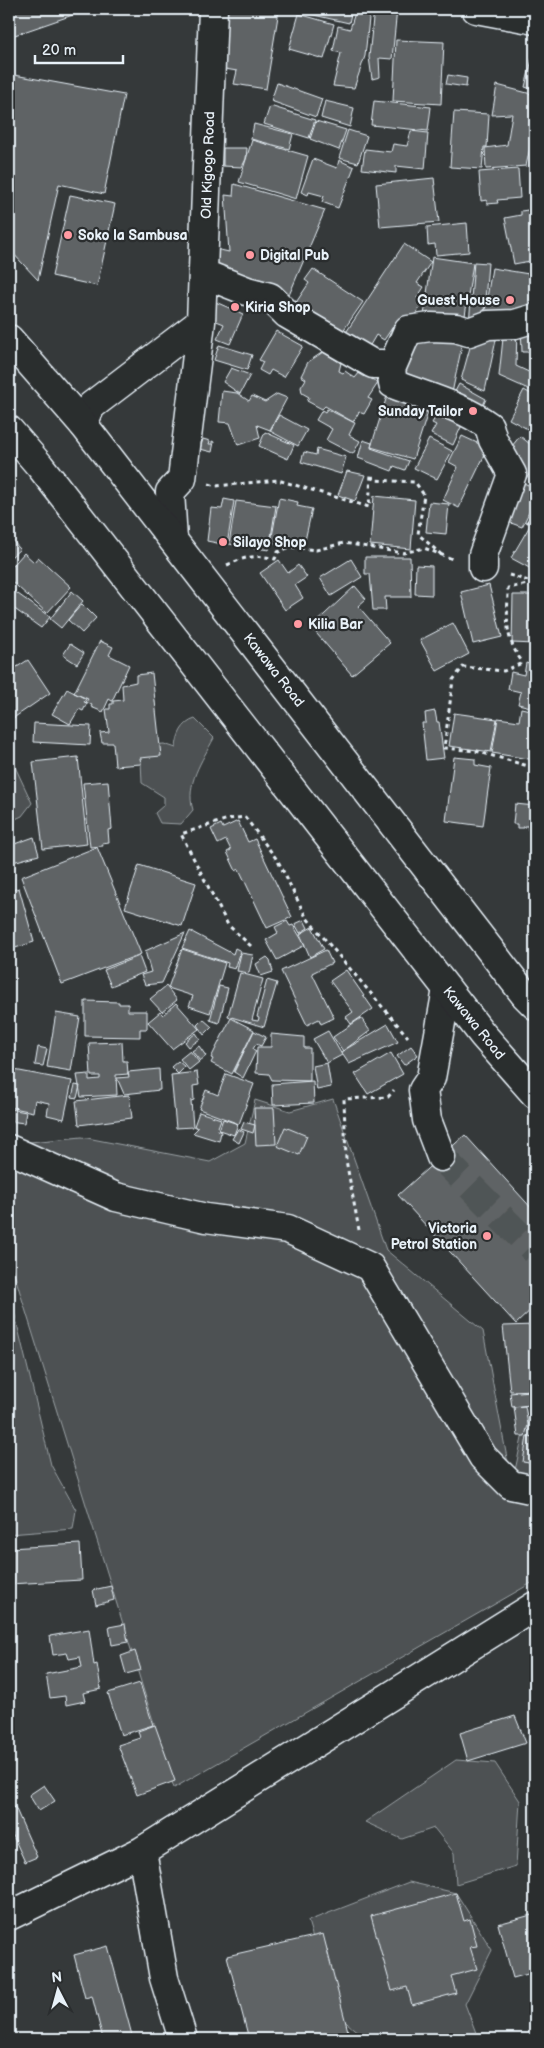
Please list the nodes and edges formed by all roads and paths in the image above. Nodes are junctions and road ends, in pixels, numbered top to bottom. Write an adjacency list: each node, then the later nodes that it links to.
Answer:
1 (213, 9): 4 (street, Old Kigogo Road)
2 (476, 9): 3 (street)
3 (535, 20)
4 (204, 274): 6 (street, Old Kigogo Road); 8 (street)
5 (535, 318): 8 (street)
6 (201, 322): 9 (street); 11 (street, Old Kigogo Road)
7 (9, 339): 9 (street, Kawawa Road)
8 (391, 369): 14 (street)
9 (83, 424): 12 (street, Kawawa Road)
10 (9, 430): 19 (street, Kawawa Road)
11 (182, 479): 12 (street, Old Kigogo Road); 13 (path)
12 (173, 540): 15 (street, Kawawa Road)
13 (444, 558): 14 (path); 15 (path)
14 (483, 568): 16 (path)
15 (204, 581): 20 (street, Kawawa Road)
16 (535, 583): 17 (path)
17 (535, 768)
18 (251, 946): 21 (path)
19 (447, 989): 23 (street, Kawawa Road); 25 (street)
20 (535, 1005)
21 (410, 1039)
22 (400, 1083): 26 (path)
23 (535, 1094)
24 (9, 1149): 26 (street)
25 (441, 1157)
26 (370, 1267): 27 (street)
27 (535, 1490)
28 (535, 1606): 29 (street)
29 (142, 1851): 30 (street); 31 (street)
30 (9, 1916)
31 (183, 2039)

